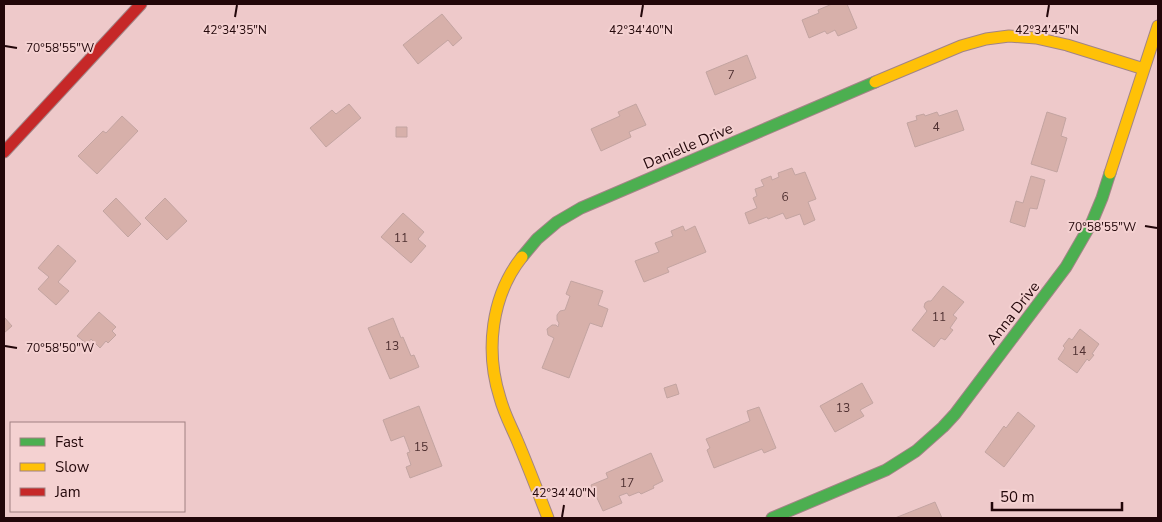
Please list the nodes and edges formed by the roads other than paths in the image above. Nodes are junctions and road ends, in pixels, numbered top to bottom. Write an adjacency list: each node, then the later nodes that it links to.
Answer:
1 (141, 4): 4 (street)
2 (1158, 26): 3 (street, Anna Drive)
3 (1144, 69): 5 (street, Danielle Drive); 6 (street, Anna Drive)
4 (4, 152)
5 (548, 518)
6 (772, 518)

